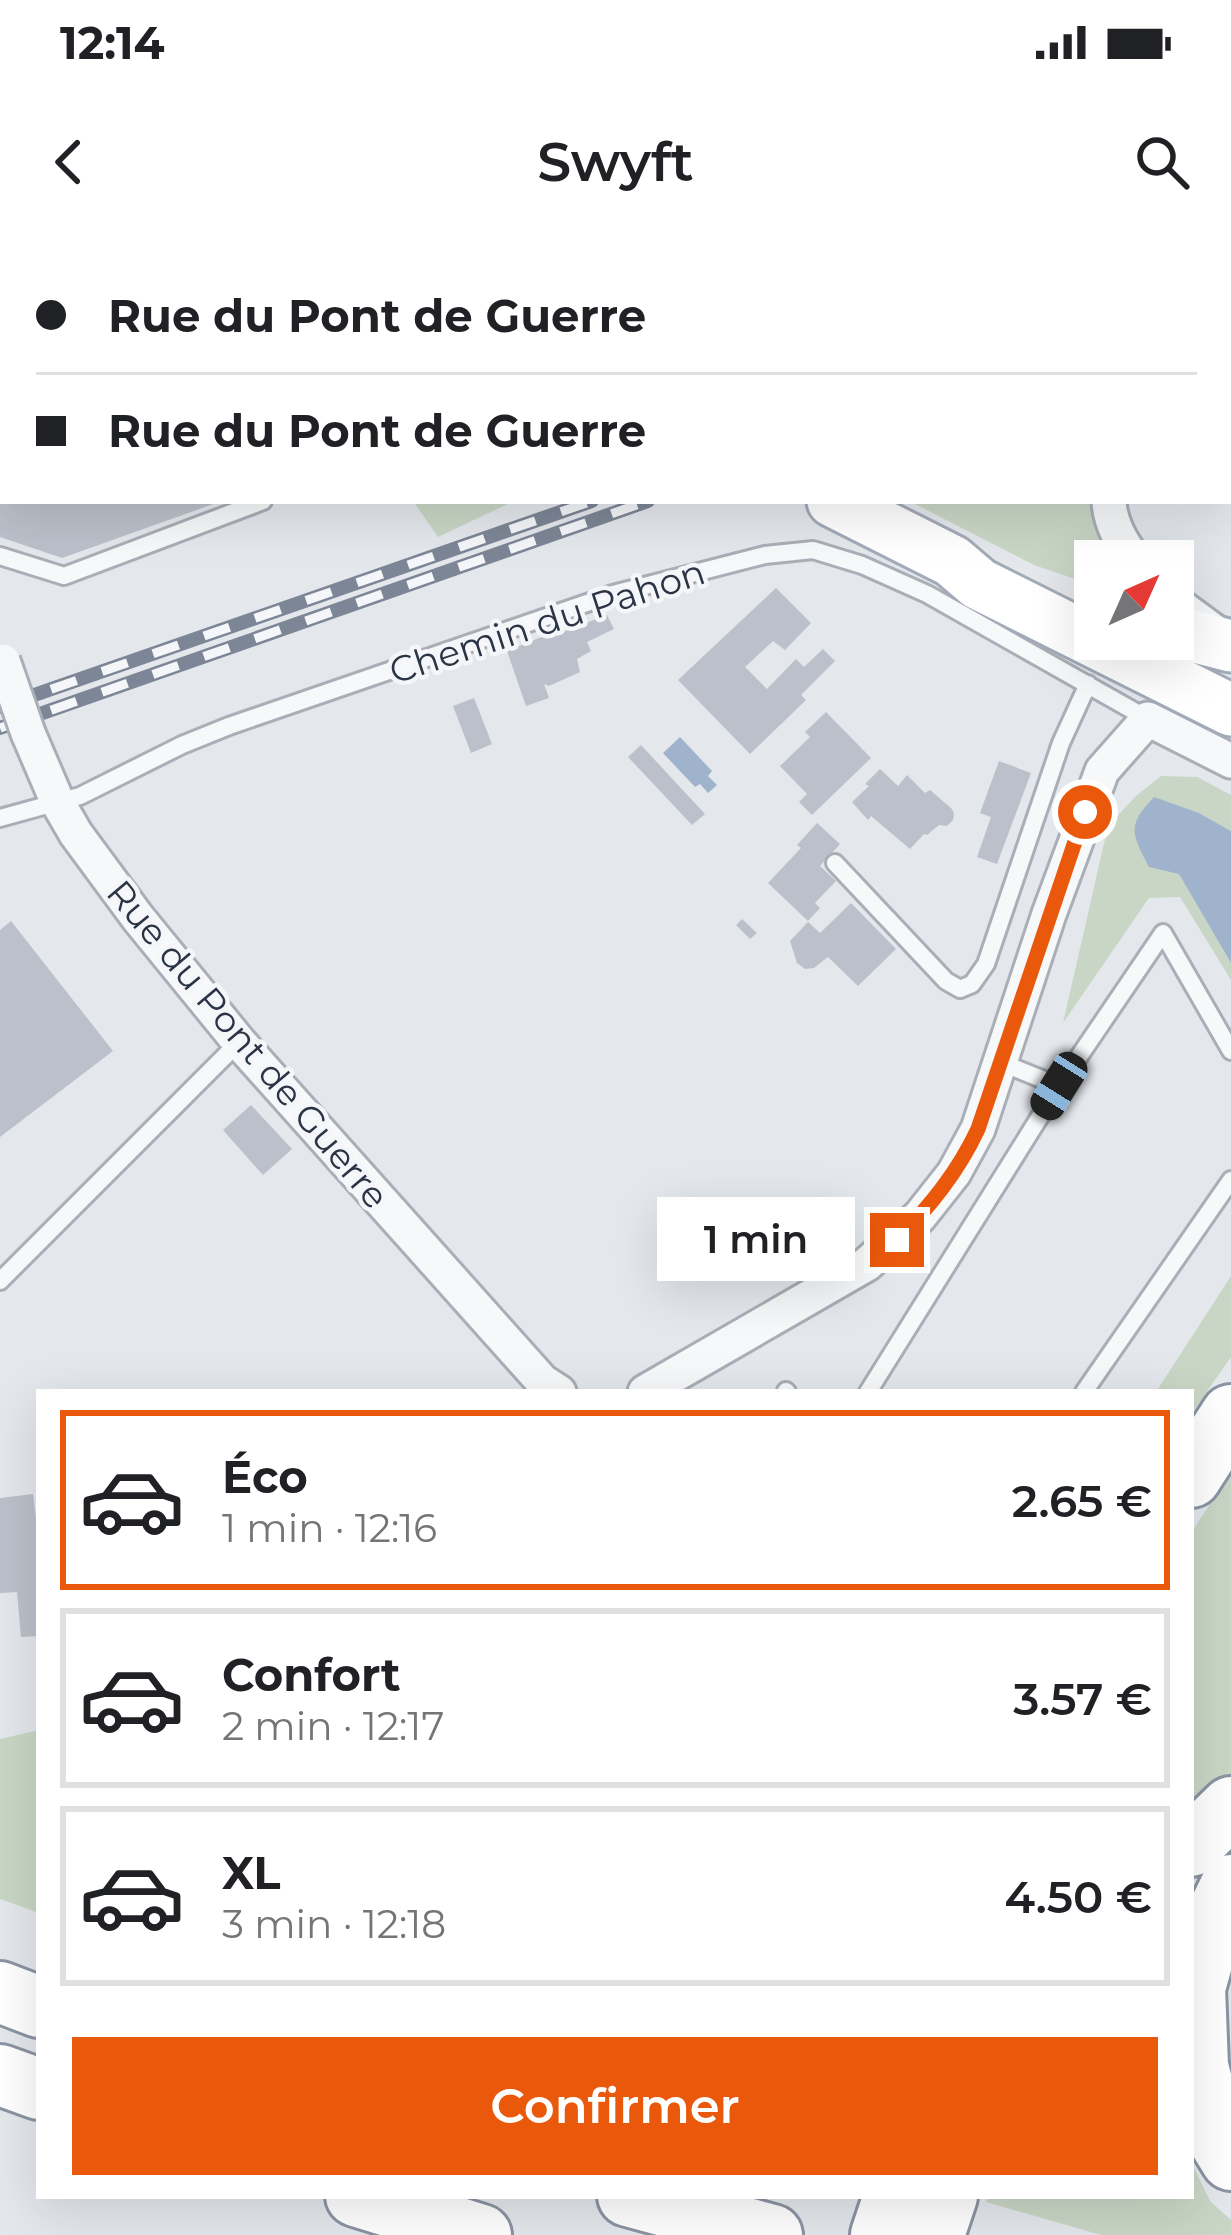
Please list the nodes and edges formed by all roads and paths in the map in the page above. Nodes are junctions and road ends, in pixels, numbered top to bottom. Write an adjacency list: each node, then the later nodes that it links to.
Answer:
1 (255, 504): 5 (lane)
2 (839, 504): 6 (main road)
3 (1109, 504): 4 (street)
4 (1120, 540)
5 (0, 556)
6 (952, 561): 7 (main road); 13 (main road)
7 (1074, 597)
8 (1194, 617): 10 (street)
9 (1194, 636): 10 (main road)
10 (1231, 645)
11 (1, 657): 16 (street, Rue du Pont de Guerre, bridge)
12 (1088, 684): 14 (lane, Chemin du Pahon); 16 (lane, Chemin du Pahon); 18 (lane)
13 (1231, 710)
14 (1148, 719): 15 (street); 21 (street)
15 (1231, 761)
16 (58, 803): 17 (lane, Chemin du Pahon); 19 (street, Rue du Pont de Guerre)
17 (0, 818)
18 (836, 863)
19 (239, 1042): 24 (lane); 25 (street, Rue du Pont de Guerre)
20 (1231, 1051): 22 (lane)
21 (1001, 1063): 22 (lane); 26 (street)
22 (1059, 1086): 27 (lane)
23 (1231, 1180): 28 (lane)
24 (0, 1281)
25 (554, 1389)
26 (650, 1389)
27 (870, 1389)
28 (1086, 1389)
29 (1231, 1415): 30 (highway)
30 (1194, 1473)
31 (1231, 1807): 32 (highway)
32 (1194, 1843)
33 (1231, 1885): 40 (highway)
34 (0, 1956): 35 (highway)
35 (36, 1967)
36 (0, 1992): 37 (highway)
37 (36, 2005)
38 (0, 2074): 39 (highway)
39 (36, 2088)
40 (1231, 2160)
41 (366, 2199): 45 (highway)
42 (639, 2199): 46 (highway)
43 (893, 2199): 47 (highway)
44 (946, 2199): 48 (highway)
45 (481, 2235)
46 (772, 2235)
47 (881, 2235)
48 (934, 2235)

